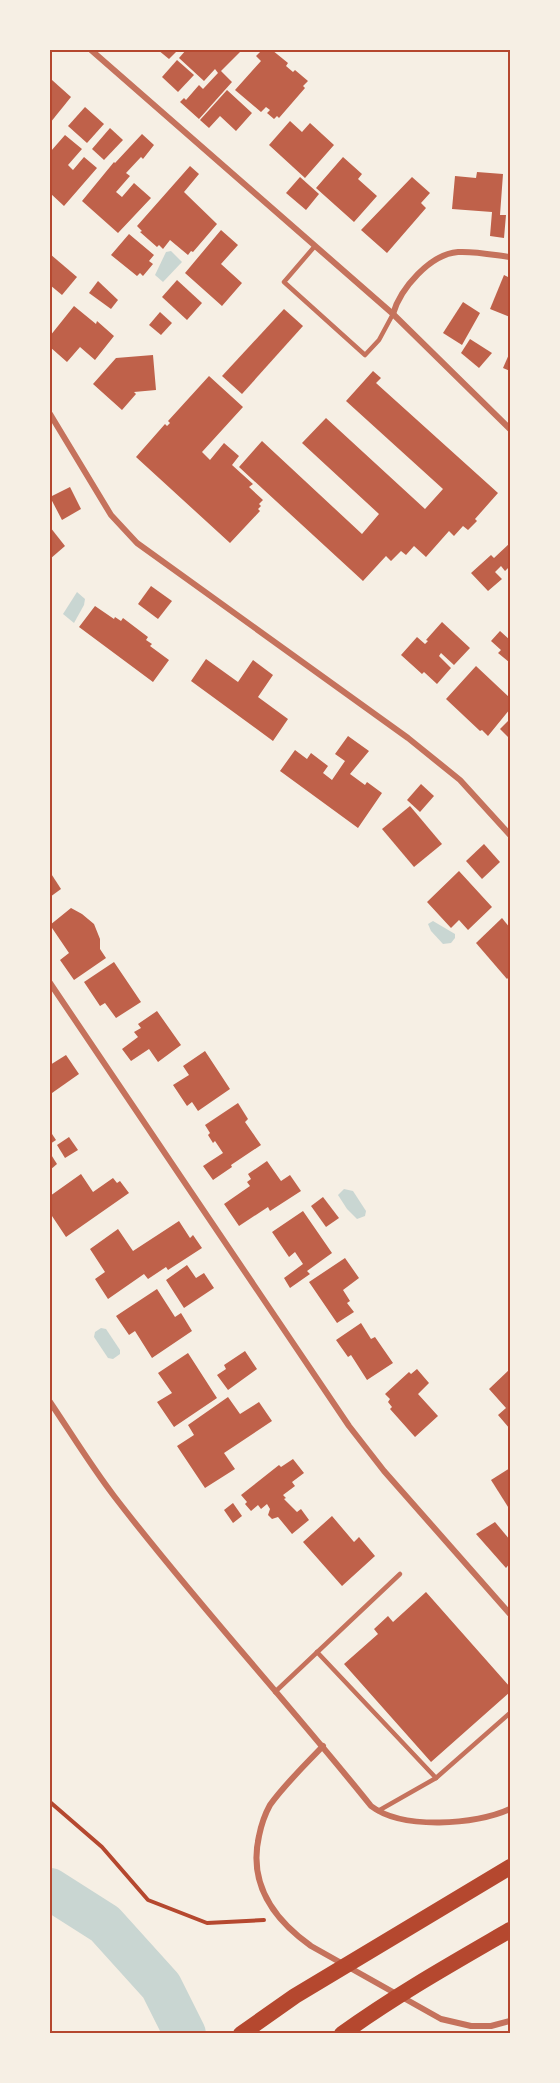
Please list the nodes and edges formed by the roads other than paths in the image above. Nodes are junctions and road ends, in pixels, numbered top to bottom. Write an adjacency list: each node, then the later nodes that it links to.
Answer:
1 (91, 50): 2 (street)
2 (315, 246): 4 (street); 4 (lane)
3 (510, 257): 4 (street)
4 (393, 314): 6 (street)
5 (50, 414): 7 (street)
6 (510, 429)
7 (510, 835)
8 (50, 983): 11 (street)
9 (50, 1402): 13 (street)
10 (400, 1575): 12 (lane)
11 (510, 1614)
12 (317, 1652): 13 (lane); 16 (lane)
13 (275, 1692): 15 (street)
14 (510, 1713): 16 (lane)
15 (323, 1746): 18 (street); 21 (street)
16 (436, 1778): 18 (lane)
17 (510, 1809): 18 (street)
18 (378, 1811)
19 (510, 1867): 22 (highway)
20 (510, 1930): 23 (highway)
21 (510, 2021)
22 (241, 2034)
23 (342, 2034)

